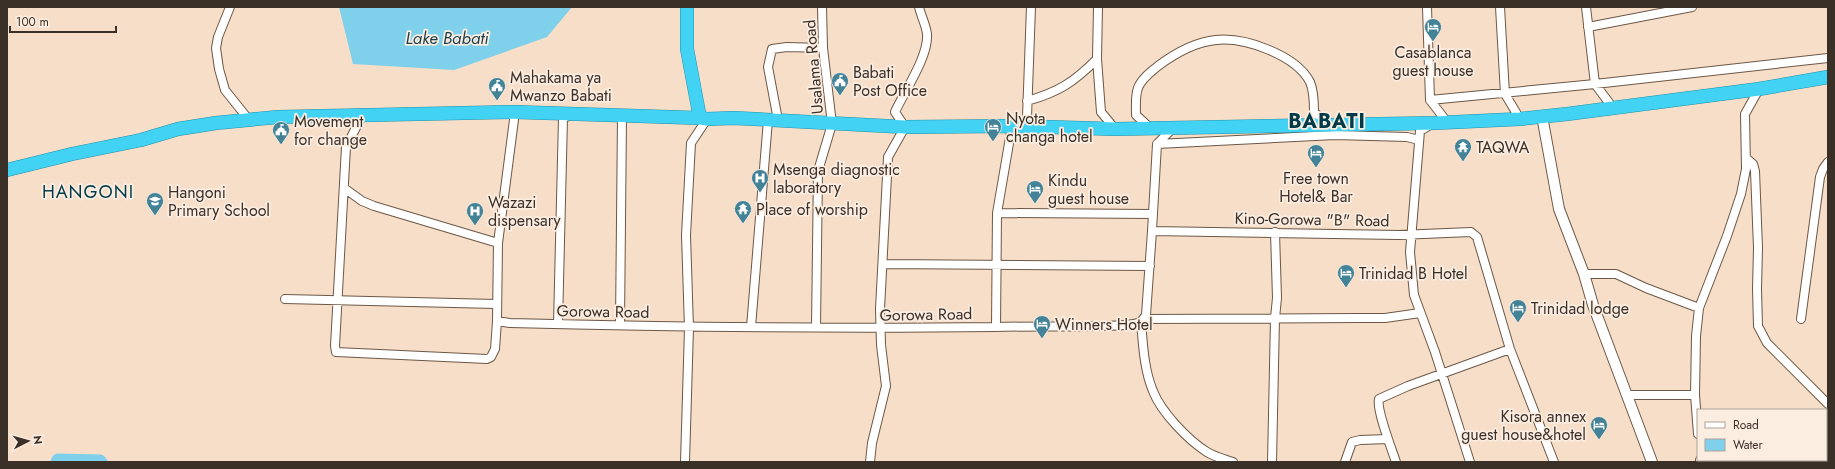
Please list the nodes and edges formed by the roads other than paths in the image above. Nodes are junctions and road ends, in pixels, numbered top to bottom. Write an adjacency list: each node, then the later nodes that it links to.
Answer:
1 (230, 7): 31 (street)
2 (687, 7): 13 (highway)
3 (822, 7): 12 (street, Usalama Road)
4 (919, 7): 35 (street)
5 (1031, 7): 21 (street)
6 (1098, 7): 15 (street)
7 (1427, 7): 20 (street)
8 (1500, 7): 19 (street)
9 (1586, 7): 11 (street)
10 (1692, 7): 11 (street)
11 (1588, 27): 17 (street)
12 (824, 48): 32 (street); 34 (street, Usalama Road)
13 (687, 49): 28 (highway); 29 (highway)
14 (1828, 58): 17 (street)
15 (1097, 59): 21 (street); 39 (street)
16 (1828, 77): 18 (highway)
17 (1595, 84): 19 (street); 22 (street)
18 (1759, 89): 22 (highway); 44 (street)
19 (1505, 94): 20 (street); 30 (street)
20 (1430, 100): 33 (street)
21 (1027, 101): 37 (street)
22 (1613, 108): 27 (highway)
23 (515, 112): 24 (highway); 25 (highway); 53 (street)
24 (577, 113): 26 (highway); 67 (street)
25 (363, 114): 31 (highway); 47 (street)
26 (622, 116): 29 (highway); 68 (street)
27 (1542, 116): 30 (highway); 57 (street)
28 (734, 118): 29 (highway); 32 (highway)
29 (704, 119): 72 (street)
30 (1520, 119): 33 (highway)
31 (249, 120): 46 (highway)
32 (773, 120): 34 (highway); 69 (street)
33 (1441, 122): 41 (highway); 42 (street)
34 (832, 124): 35 (highway); 70 (street)
35 (905, 126): 36 (highway); 54 (street)
36 (1012, 126): 37 (highway); 48 (street)
37 (1042, 127): 39 (highway)
38 (1172, 128): 40 (highway); 41 (highway); 43 (street)
39 (1115, 129): 40 (highway)
40 (1150, 129): 41 (street)
41 (1331, 130): 42 (street); 43 (street)
42 (1419, 140): 52 (street)
43 (1157, 144): 49 (street)
44 (1746, 158): 61 (street); 78 (street)
45 (1828, 162): 64 (street)
46 (7, 170)
47 (344, 188): 53 (street); 59 (street)
48 (997, 213): 49 (street); 55 (street)
49 (1153, 214): 50 (street)
50 (1152, 231): 51 (street, Kino-Gorowa "B" Road); 56 (street)
51 (1275, 232): 52 (street, Kino-Gorowa "B" Road); 63 (street)
52 (1411, 235): 62 (street); 74 (street, Kino-Gorowa "B" Road)
53 (498, 244): 60 (street)
54 (883, 264): 55 (street); 73 (street)
55 (997, 264): 56 (street); 71 (street)
56 (1150, 266): 65 (street)
57 (1584, 274): 61 (street); 76 (street)
58 (285, 299): 59 (street)
59 (338, 300): 60 (street); 66 (street)
60 (496, 304): 66 (street)
61 (1699, 308): 77 (street)
62 (1420, 313): 63 (street, Gorowa Road); 75 (street)
63 (1275, 318): 65 (street, Gorowa Road); 84 (street)
64 (1801, 319)
65 (1142, 320): 71 (street, Gorowa Road); 83 (street)
66 (497, 321): 67 (street, Gorowa Road)
67 (558, 324): 68 (street, Gorowa Road)
68 (620, 325): 72 (street, Gorowa Road)
69 (751, 327): 70 (street, Gorowa Road); 72 (street, Gorowa Road)
70 (816, 327): 73 (street, Gorowa Road)
71 (996, 327): 73 (street, Gorowa Road)
72 (689, 328): 81 (street)
73 (880, 329): 82 (street)
74 (1510, 349): 75 (street); 88 (street)
75 (1441, 375): 80 (street); 87 (street)
76 (1627, 395): 77 (street); 89 (street)
77 (1695, 395): 79 (street)
78 (1828, 404)
79 (1697, 421)
80 (1388, 439): 85 (street); 86 (street)
81 (685, 462)
82 (870, 462)
83 (1233, 462)
84 (1272, 462)
85 (1345, 462)
86 (1396, 462)
87 (1470, 462)
88 (1554, 462)
89 (1652, 462)

